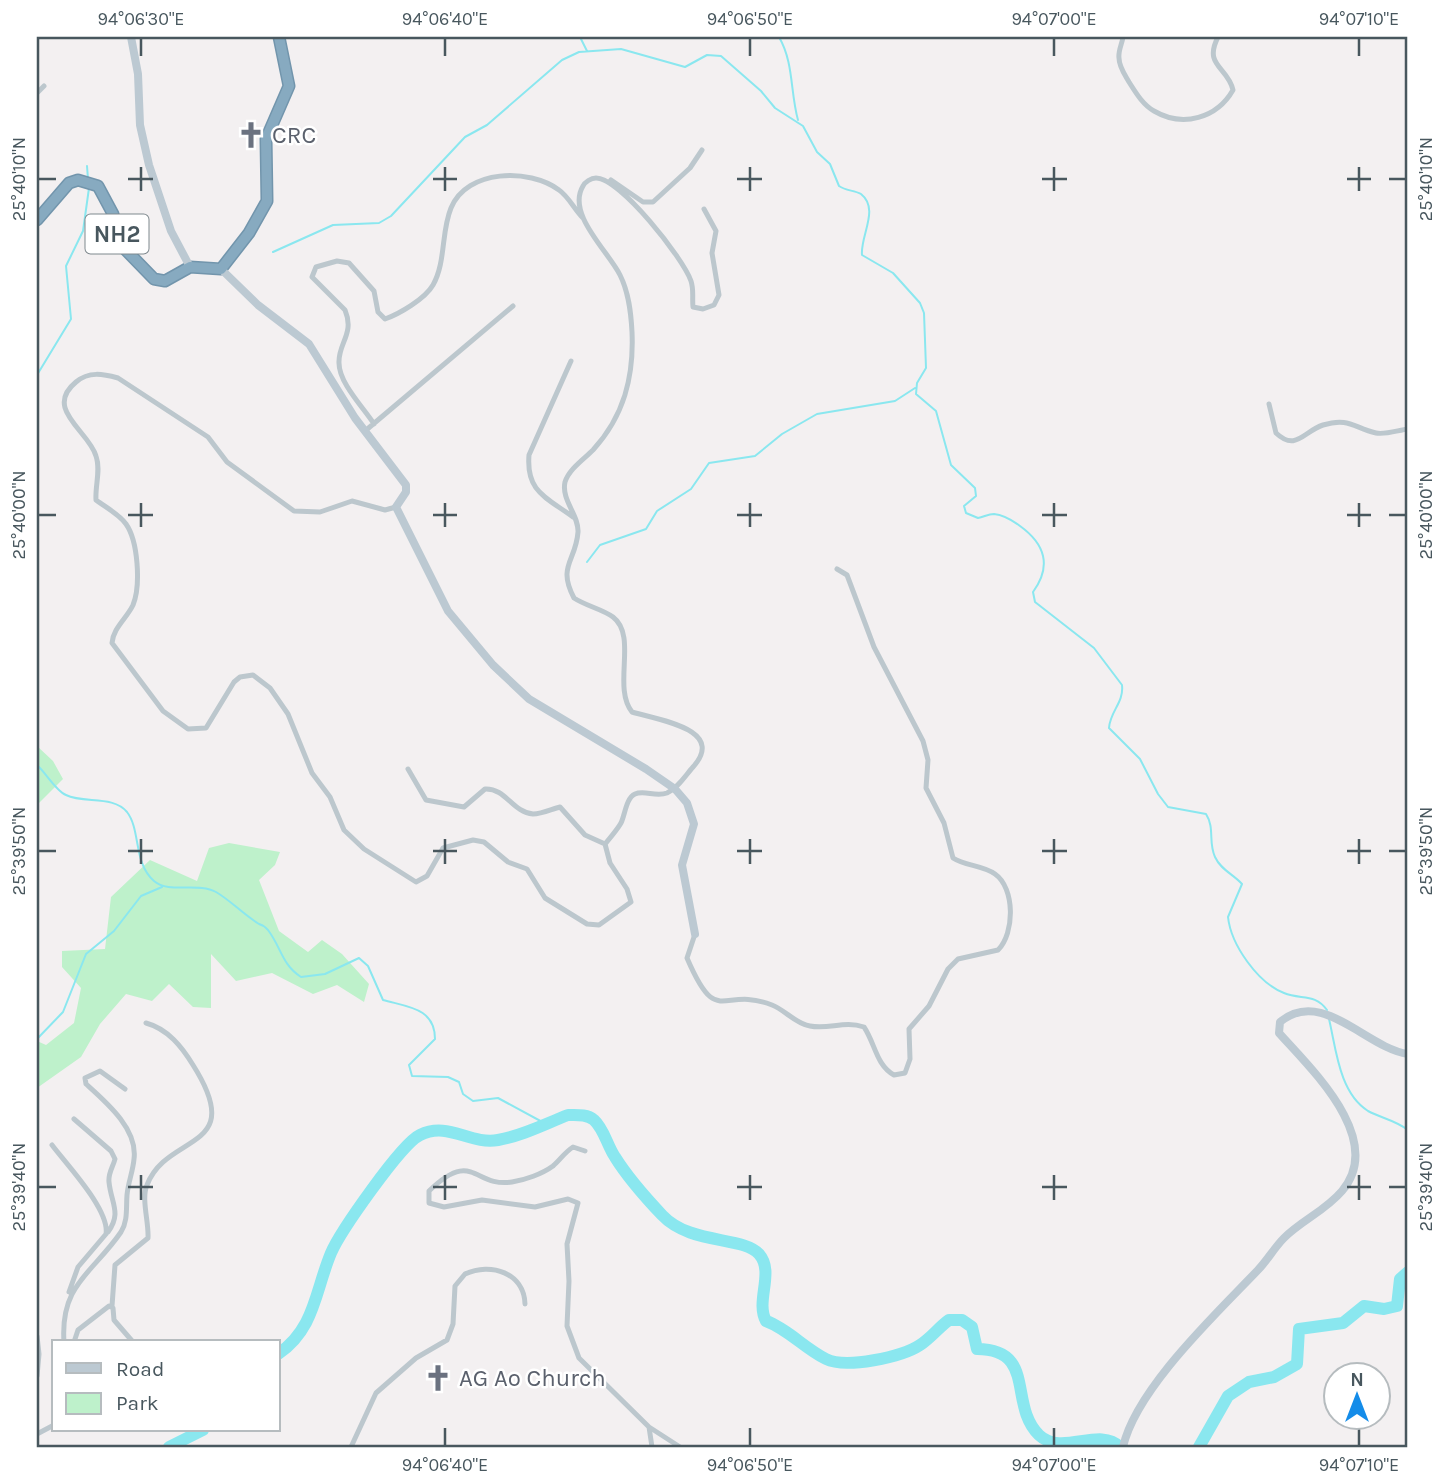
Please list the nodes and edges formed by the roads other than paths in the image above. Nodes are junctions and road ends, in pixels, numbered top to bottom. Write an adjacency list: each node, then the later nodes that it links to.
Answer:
1 (131, 37): 12 (main road)
2 (279, 37): 13 (highway)
3 (1124, 37): 4 (street)
4 (1219, 37)
5 (44, 86): 6 (street)
6 (37, 93)
7 (702, 150): 8 (street)
8 (601, 179): 9 (street); 11 (street)
9 (704, 209)
10 (37, 219): 12 (highway, NH2)
11 (583, 219): 17 (street); 21 (street)
12 (190, 268): 13 (highway, NH2)
13 (221, 270): 19 (main road)
14 (513, 306): 17 (street)
15 (571, 361): 21 (street)
16 (1269, 404): 18 (street)
17 (374, 424): 19 (street)
18 (1408, 429)
19 (365, 431): 20 (main road)
20 (396, 507): 24 (main road); 25 (street)
21 (575, 519): 24 (street)
22 (837, 569): 26 (street)
23 (408, 769): 25 (street)
24 (674, 789): 25 (street); 26 (main road)
25 (605, 844)
26 (695, 934)
27 (146, 1023): 36 (street)
28 (1408, 1055): 46 (main road)
29 (125, 1089): 35 (street)
30 (74, 1119): 33 (street)
31 (52, 1145): 33 (street)
32 (586, 1151): 42 (street)
33 (106, 1234): 35 (street)
34 (525, 1304): 43 (street)
35 (67, 1306): 38 (street)
36 (111, 1306): 39 (street); 40 (street)
37 (37, 1336): 41 (street)
38 (64, 1340)
39 (75, 1340)
40 (131, 1340)
41 (37, 1376)
42 (649, 1427): 44 (street); 45 (street)
43 (351, 1447)
44 (652, 1447)
45 (680, 1447)
46 (1124, 1447)

